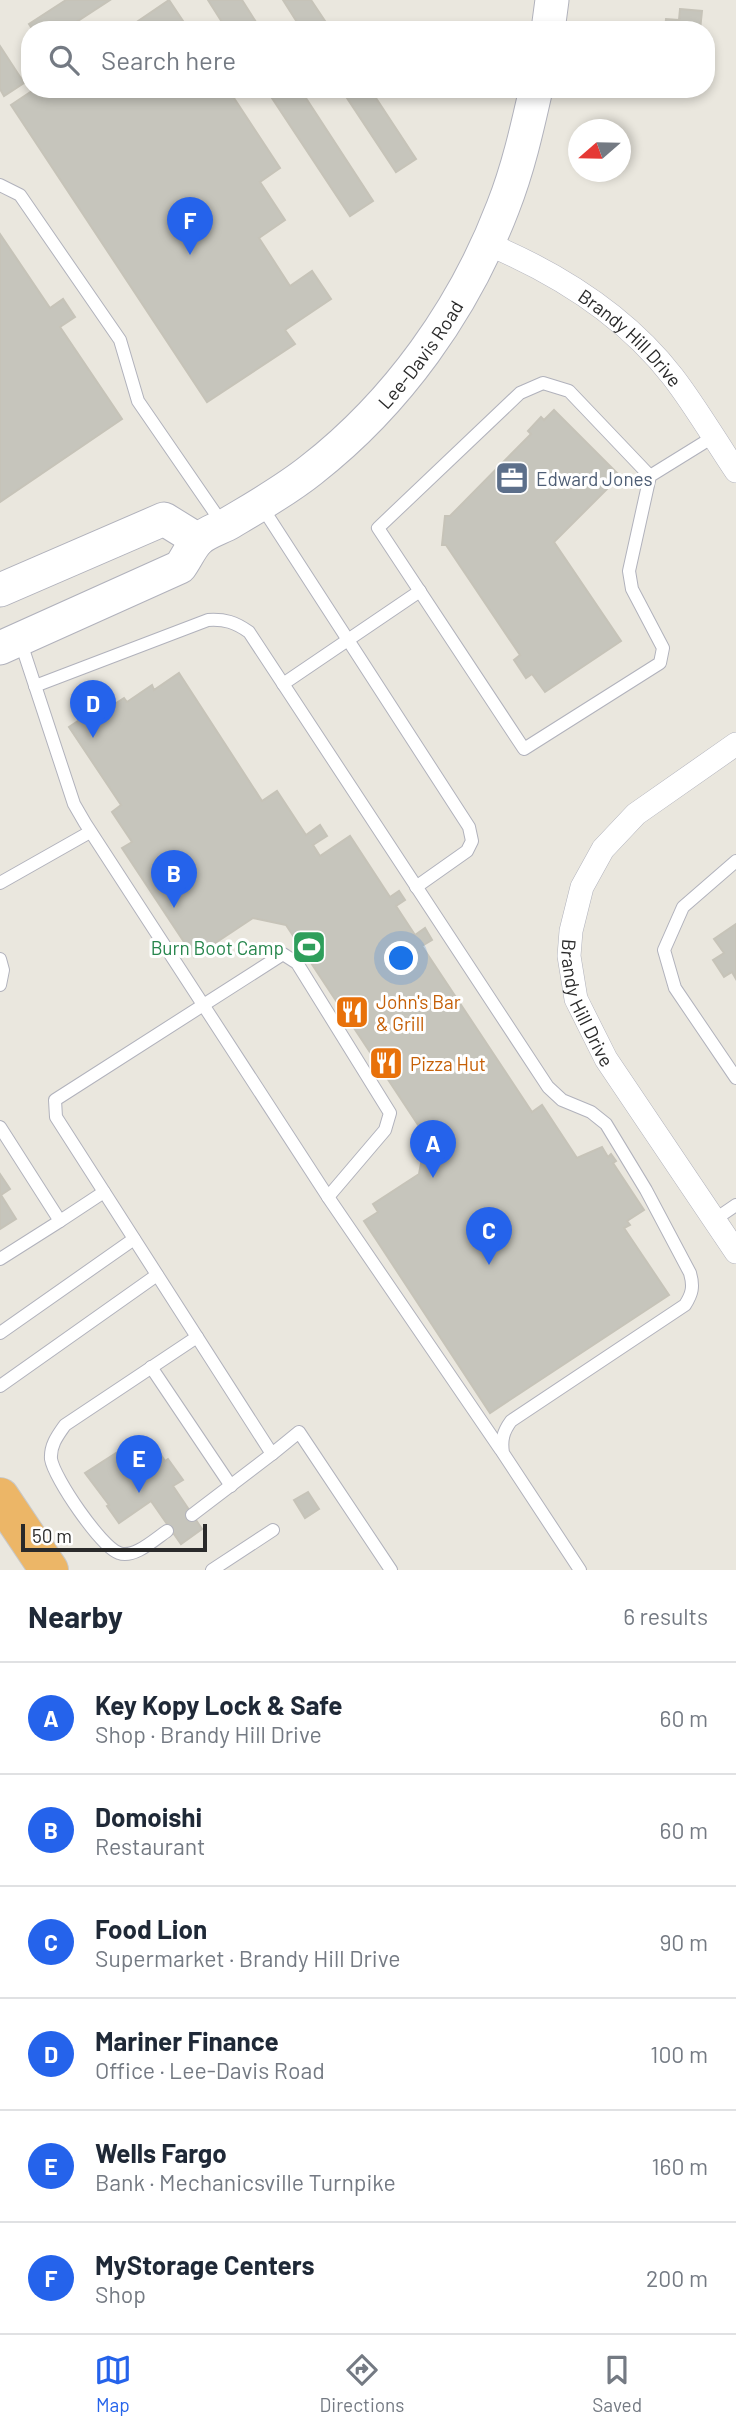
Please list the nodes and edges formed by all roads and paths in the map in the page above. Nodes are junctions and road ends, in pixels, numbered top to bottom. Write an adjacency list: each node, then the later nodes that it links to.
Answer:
1 (552, 0): 2 (main road)
2 (549, 21)
3 (534, 98): 5 (main road, Lee-Davis Road)
4 (0, 184): 10 (lane)
5 (488, 244): 6 (street, Brandy Hill Drive); 9 (main road, Lee-Davis Road)
6 (713, 438): 7 (street, Brandy Hill Drive); 8 (lane)
7 (736, 471)
8 (650, 476): 12 (lane); 12 (lane)
9 (261, 505): 10 (main road, Lee-Davis Road); 13 (lane)
10 (211, 533): 11 (main road); 14 (main road, Lee-Davis Road)
11 (0, 590)
12 (420, 591): 13 (lane)
13 (348, 640): 15 (lane); 21 (lane)
14 (10, 644): 16 (lane)
15 (283, 684): 16 (lane); 21 (lane)
16 (36, 686): 18 (lane)
17 (736, 744): 30 (street, Brandy Hill Drive)
18 (90, 832): 20 (lane); 24 (lane)
19 (736, 861): 25 (lane)
20 (0, 883)
21 (416, 887): 40 (lane)
22 (0, 959): 23 (lane)
23 (0, 985)
24 (204, 1004): 27 (lane); 28 (lane); 28 (lane)
25 (736, 1078)
26 (0, 1127): 31 (lane)
27 (104, 1192): 31 (lane); 32 (lane)
28 (328, 1197): 40 (lane)
29 (736, 1205): 30 (lane)
30 (714, 1220): 33 (street, Brandy Hill Drive)
31 (60, 1221): 34 (lane)
32 (134, 1239): 35 (lane); 36 (lane)
33 (736, 1252)
34 (0, 1259)
35 (157, 1275): 37 (lane); 39 (lane)
36 (0, 1333)
37 (197, 1337): 38 (lane); 41 (lane)
38 (150, 1367): 42 (lane); 46 (lane)
39 (0, 1386)
40 (503, 1453): 50 (lane)
41 (272, 1454): 42 (lane); 49 (lane)
42 (231, 1486): 44 (lane)
43 (0, 1497): 47 (highway)
44 (192, 1515)
45 (273, 1530): 48 (lane)
46 (167, 1531)
47 (49, 1570)
48 (212, 1570)
49 (391, 1570)
50 (580, 1570)

